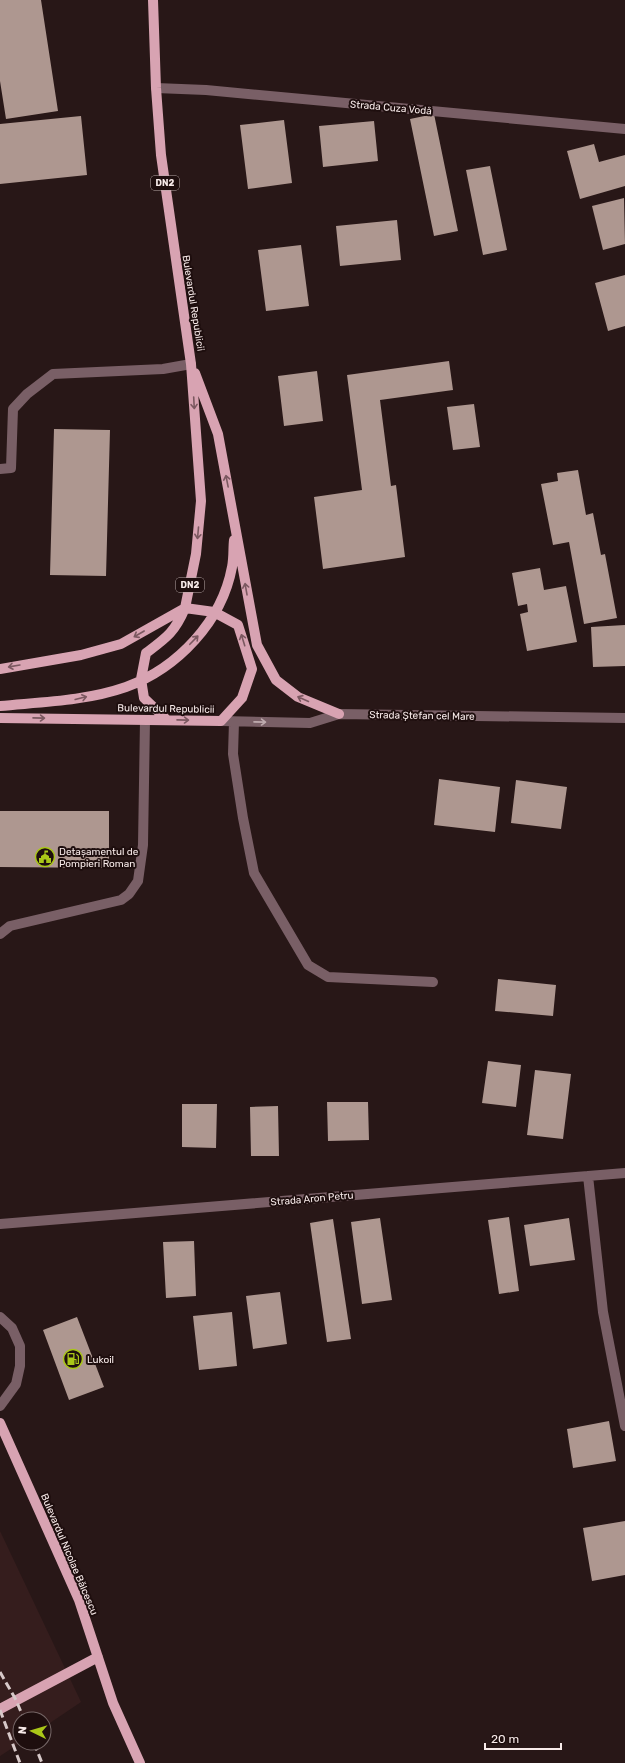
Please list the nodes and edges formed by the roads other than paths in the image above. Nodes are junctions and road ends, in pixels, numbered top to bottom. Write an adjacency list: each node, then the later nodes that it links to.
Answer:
1 (153, 0): 2 (main road, Bulevardul Republicii / DN2)
2 (156, 88): 3 (street, Strada Cuza Vodă); 4 (main road, Bulevardul Republicii / DN2)
3 (625, 129)
4 (191, 364): 5 (street); 6 (main road, DN2, one-way to 4); 7 (main road, Bulevardul Republicii / DN2, one-way to 7)
5 (0, 469)
6 (234, 520): 8 (main road, Bulevardul Republicii / DN2); 9 (main road, one-way to 6)
7 (185, 608): 8 (main road); 10 (main road, one-way to 10); 12 (main road, Bulevardul Republicii)
8 (214, 612): 11 (main road, one-way to 8); 12 (main road, Bulevardul Republicii / DN2, one-way to 8)
9 (257, 645): 11 (main road, Bulevardul Republicii); 14 (main road, one-way to 9)
10 (0, 669)
11 (252, 669): 19 (main road, Bulevardul Republicii)
12 (141, 679): 13 (main road, Bulevardul Republicii / DN2, one-way to 12); 18 (main road)
13 (0, 706)
14 (339, 714): 16 (street, Strada Ștefan cel Mare); 20 (street, Strada Ștefan cel Mare, one-way to 14)
15 (0, 718): 17 (main road, Bulevardul Republicii, one-way to 17)
16 (625, 718)
17 (145, 720): 18 (main road, Bulevardul Republicii); 21 (street)
18 (167, 720): 19 (main road, Bulevardul Republicii, one-way to 19)
19 (221, 721): 20 (street, Strada Ștefan cel Mare)
20 (234, 722): 22 (street)
21 (0, 934)
22 (433, 982)
23 (625, 1173): 24 (street, Strada Aron Petru)
24 (588, 1176): 25 (street, Strada Aron Petru); 29 (street)
25 (0, 1224)
26 (0, 1317): 27 (street)
27 (0, 1406)
28 (0, 1423): 30 (main road, Bulevardul Nicolae Bălcescu)
29 (625, 1426)
30 (98, 1657): 31 (main road); 32 (main road, Bulevardul Nicolae Bălcescu)
31 (0, 1709)
32 (140, 1763)

